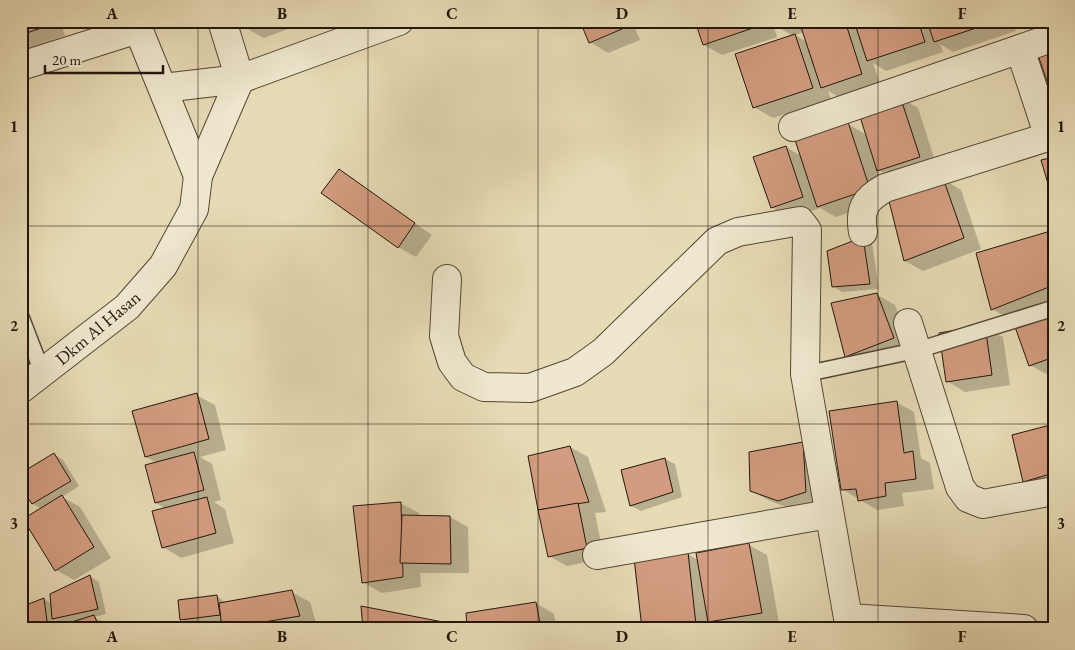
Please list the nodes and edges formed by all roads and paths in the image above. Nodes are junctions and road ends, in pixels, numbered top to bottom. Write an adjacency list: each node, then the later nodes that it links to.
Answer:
1 (222, 21): 7 (street)
2 (399, 21): 7 (street)
3 (136, 25): 6 (street); 8 (street)
4 (1054, 38): 5 (street)
5 (1020, 49): 9 (street); 10 (street)
6 (21, 66)
7 (240, 79): 8 (street); 11 (street)
8 (163, 88): 11 (street)
9 (793, 127)
10 (1051, 136): 12 (street)
11 (198, 176): 19 (street, Dkm Al Hasan)
12 (863, 232)
13 (447, 279): 18 (street)
14 (1054, 308): 17 (lane)
15 (21, 317): 19 (lane)
16 (908, 323): 17 (street)
17 (918, 350): 18 (lane); 20 (street)
18 (805, 374): 21 (street)
19 (32, 381)
20 (1054, 491)
21 (829, 514): 22 (street); 23 (street)
22 (597, 554)
23 (848, 623): 24 (street)
24 (1024, 629)

